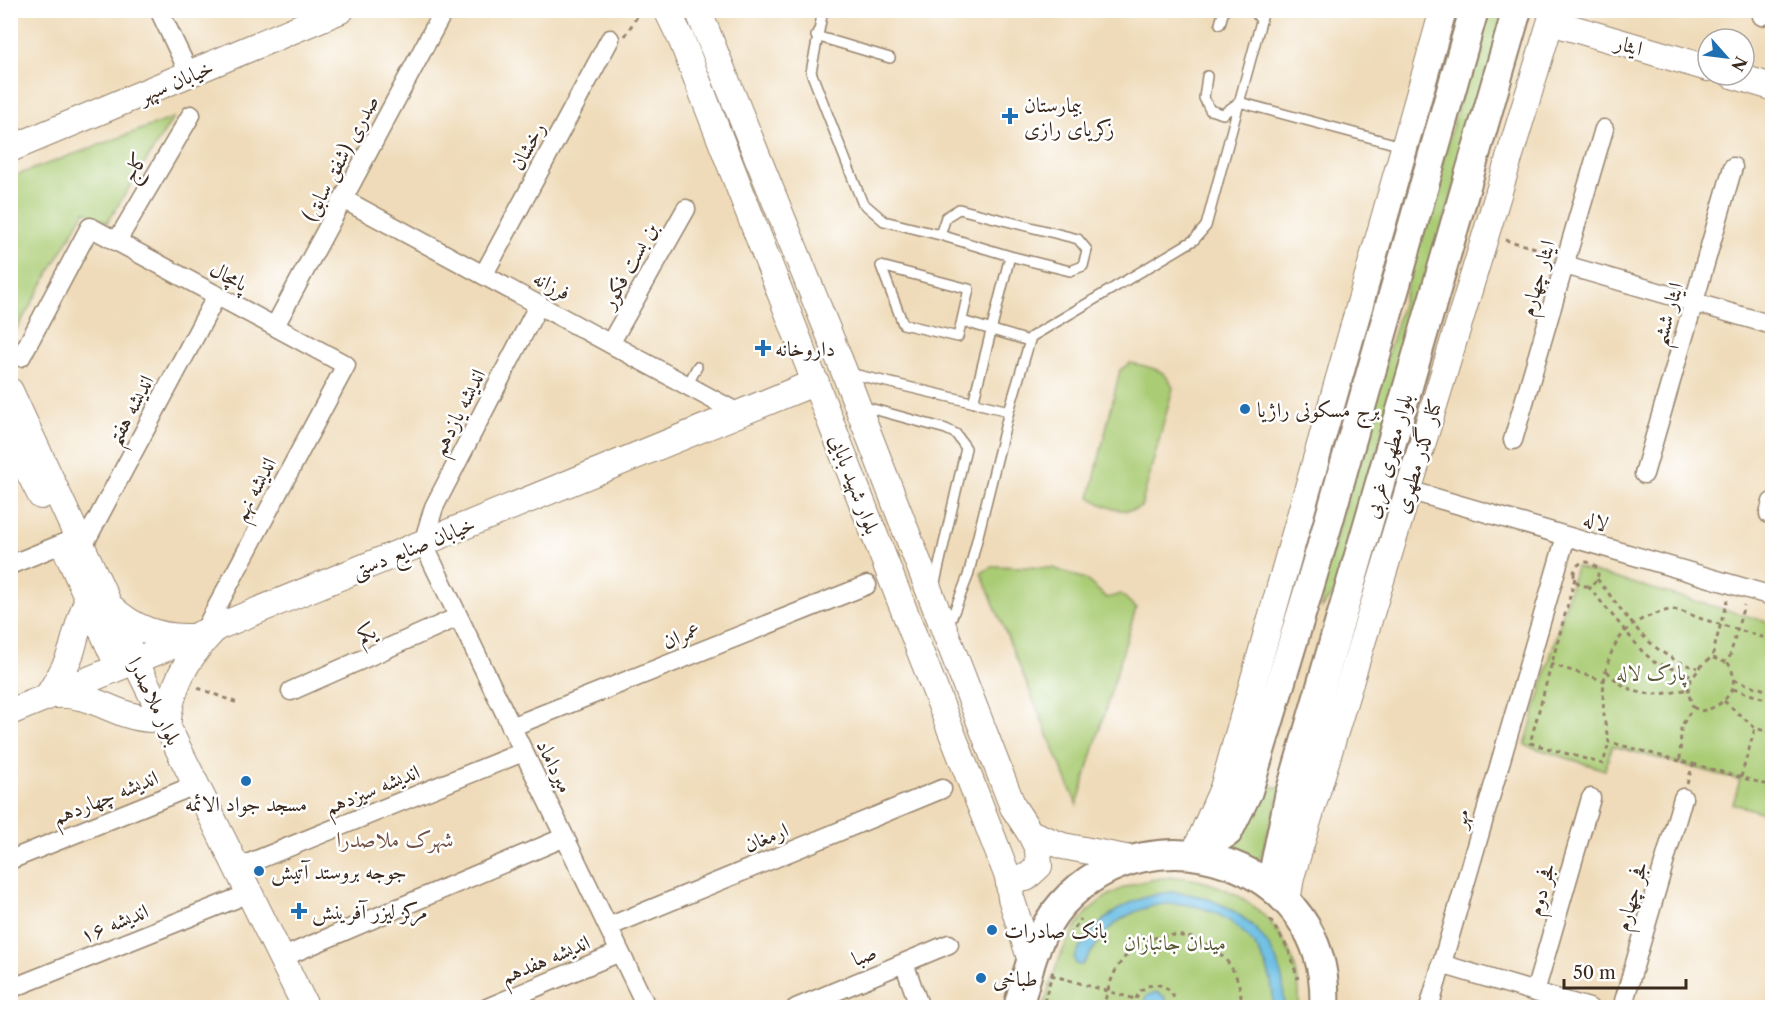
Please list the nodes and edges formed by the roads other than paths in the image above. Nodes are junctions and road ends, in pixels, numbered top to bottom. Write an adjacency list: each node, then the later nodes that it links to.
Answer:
1 (159, 10): 19 (street)
2 (444, 10): 31 (street, صدری (شفق سابق))
3 (667, 10): 52 (street, بلوار شهید بابایی)
4 (698, 10): 51 (street, بلوار شهید بابایی)
5 (823, 10): 15 (lane)
6 (1224, 10): 14 (lane)
7 (1253, 10): 12 (lane)
8 (1443, 10): 26 (street)
9 (1474, 10): 80 (main road, بلوار مطهری غربی)
10 (1517, 10): 30 (main road, بلوار مطهری غربی)
11 (326, 13): 19 (street, خیابان سپهر)
12 (1262, 15): 23 (lane)
13 (1552, 16): 18 (street, ایثار); 28 (street, کنار گذر مطهری)
14 (1220, 24)
15 (816, 36): 17 (lane); 34 (lane)
16 (610, 39): 38 (street, رخشان)
17 (890, 58)
18 (1696, 64)
19 (190, 75): 27 (street, خیابان سپهر)
20 (1207, 76): 23 (lane)
21 (1756, 82): 22 (street)
22 (1773, 87)
23 (1239, 102): 26 (lane); 46 (lane)
24 (191, 115): 35 (street, کاج)
25 (1604, 129): 37 (street, ایثار چهارم)
26 (1405, 147): 89 (street)
27 (10, 148)
28 (1509, 157): 30 (street); 33 (street, کنار گذر مطهری)
29 (1733, 167): 40 (street, ایثار ششم)
30 (1467, 182): 33 (street); 82 (main road, بلوار مطهری غربی)
31 (343, 199): 38 (street, فرزانه); 44 (street, صدری (شفق سابق))
32 (686, 209): 47 (street, بن بست فكور)
33 (1488, 228): 62 (street, کنار گذر مطهری)
34 (940, 235): 36 (lane); 36 (lane)
35 (117, 242): 39 (street, پامچال); 48 (street, پامچال)
36 (1010, 256): 45 (lane)
37 (1566, 261): 40 (street); 60 (street, ایثار چهارم)
38 (484, 274): 41 (street, فرزانه)
39 (217, 295): 44 (street, پامچال); 65 (street, اندیشه هفتم)
40 (1694, 302): 43 (street); 61 (street, ایثار ششم)
41 (540, 304): 47 (street, فرزانه); 64 (street, اندیشه یازدهم)
42 (962, 321): 42 (lane); 45 (lane)
43 (1773, 325)
44 (275, 326): 49 (street, پامچال)
45 (992, 329): 46 (lane); 55 (lane)
46 (1029, 340): 57 (lane)
47 (611, 342): 53 (street, فرزانه)
48 (21, 357)
49 (346, 365): 72 (street, اندیشه نهم)
50 (697, 367): 53 (lane)
51 (844, 371): 55 (lane); 56 (street, بلوار شهید بابایی)
52 (816, 382): 58 (street, خیابان صنایع دستی); 93 (street, بلوار شهید بابایی)
53 (688, 384): 58 (street, فرزانه)
54 (10, 391): 65 (street, بلوار ملاصدرا)
55 (973, 403): 57 (lane)
56 (857, 405): 69 (street, بلوار شهید بابایی); 69 (lane)
57 (1009, 411): 73 (lane)
58 (738, 413): 64 (street, خیابان صنایع دستی)
59 (10, 435): 65 (street, بلوار ملاصدرا)
60 (1514, 440)
61 (1644, 474)
62 (1408, 490): 63 (street, لاله); 95 (street, کنار گذر مطهری)
63 (1566, 536): 68 (street, لاله); 101 (street, مهر)
64 (423, 543): 71 (street, میرداماد); 72 (street, خیابان صنایع دستی)
65 (74, 545): 66 (street); 70 (street, بلوار ملاصدرا)
66 (10, 565)
67 (867, 585): 79 (street, عمران)
68 (1773, 596)
69 (931, 598): 73 (street, بلوار شهید بابایی)
70 (99, 604): 72 (street); 74 (street, بلوار ملاصدرا); 76 (street)
71 (458, 617): 75 (street, یکم); 79 (street, میرداماد)
72 (204, 633): 74 (street, خیابان صنایع دستی); 78 (street)
73 (945, 634): 87 (street, بلوار شهید بابایی)
74 (127, 664): 76 (street, خیابان صنایع دستی); 78 (street, بلوار ملاصدرا)
75 (291, 691)
76 (50, 696): 77 (street, خیابان صنایع دستی); 78 (street)
77 (10, 712)
78 (159, 723): 84 (street, بلوار ملاصدرا); 92 (street, بلوار ملاصدرا)
79 (511, 727): 81 (street, میرداماد)
80 (1263, 741): 82 (main road); 89 (main road, بلوار مطهری غربی)
81 (524, 752): 88 (street, میرداماد); 92 (street, اندیشه سیزدهم)
82 (1302, 753): 95 (main road, بلوار مطهری غربی)
83 (942, 789): 96 (street, ارمغان)
84 (183, 790): 91 (street, اندیشه چهاردهم); 94 (street, بلوار ملاصدرا)
85 (1591, 798): 104 (street, فجر دوم)
86 (1683, 798): 116 (street, فجر چهارم)
87 (1030, 833): 90 (street); 93 (street, بلوار شهید بابایی)
88 (565, 837): 96 (street, میرداماد); 99 (street)
89 (1194, 854): 90 (main road); 95 (main road)
90 (1131, 859): 102 (main road)
91 (10, 860)
92 (237, 868): 99 (street, بلوار ملاصدرا)
93 (1008, 877): 102 (street, بلوار شهید بابایی)
94 (235, 899): 103 (street, اندیشه ۱۶); 106 (street, بلوار ملاصدرا)
95 (1277, 910): 113 (main road)
96 (608, 927): 98 (street, میرداماد)
97 (949, 944): 100 (street, صبا)
98 (620, 952): 108 (street, اندیشه هفدهم); 109 (street, میرداماد)
99 (281, 958): 107 (street, بلوار ملاصدرا)
100 (904, 963): 110 (street, صبا); 111 (street)
101 (1441, 964): 104 (street); 114 (street, مهر)
102 (1041, 969): 112 (main road)
103 (10, 989)
104 (1535, 992): 105 (street)
105 (1564, 1004): 115 (street)
106 (289, 1008)
107 (306, 1008)
108 (487, 1008)
109 (647, 1008)
110 (796, 1008)
111 (920, 1008)
112 (1018, 1008)
113 (1324, 1008)
114 (1429, 1008)
115 (1589, 1008)
116 (1622, 1008)

